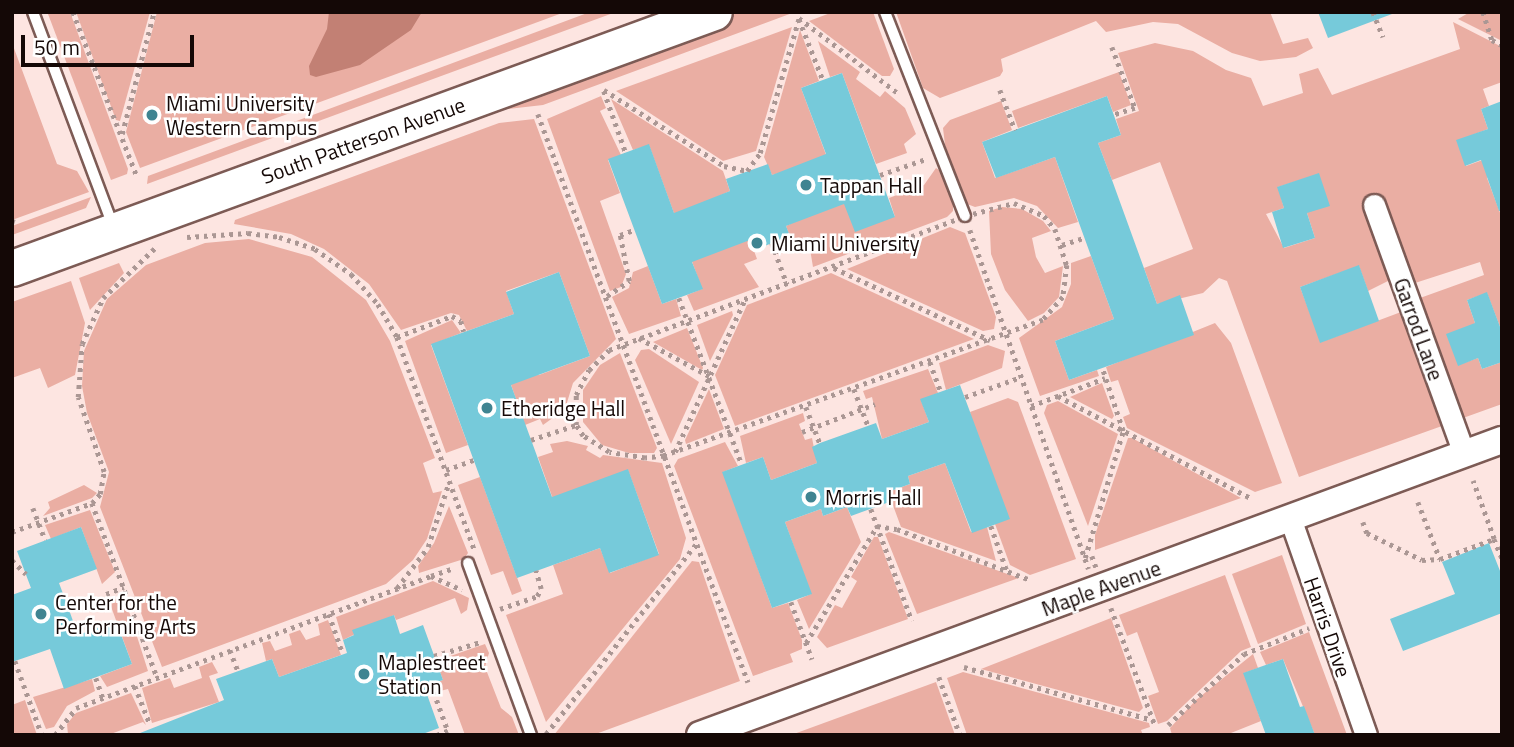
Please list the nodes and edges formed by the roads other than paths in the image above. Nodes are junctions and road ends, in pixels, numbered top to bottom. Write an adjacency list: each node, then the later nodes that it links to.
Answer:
1 (33, 12): 7 (lane)
2 (646, 12): 7 (highway, South Patterson Avenue)
3 (714, 12): 7 (highway, South Patterson Avenue)
4 (885, 12): 6 (lane)
5 (1374, 205): 11 (street, Garrod Lane)
6 (965, 216)
7 (110, 220): 8 (highway, South Patterson Avenue); 9 (highway, South Patterson Avenue)
8 (13, 228)
9 (12, 268)
10 (1502, 440): 11 (street, Maple Avenue)
11 (1464, 454): 12 (street, Maple Avenue)
12 (1290, 518): 15 (street, Maple Avenue); 16 (street, Harris Drive)
13 (473, 561): 14 (lane)
14 (531, 735)
15 (700, 735)
16 (1366, 735)

